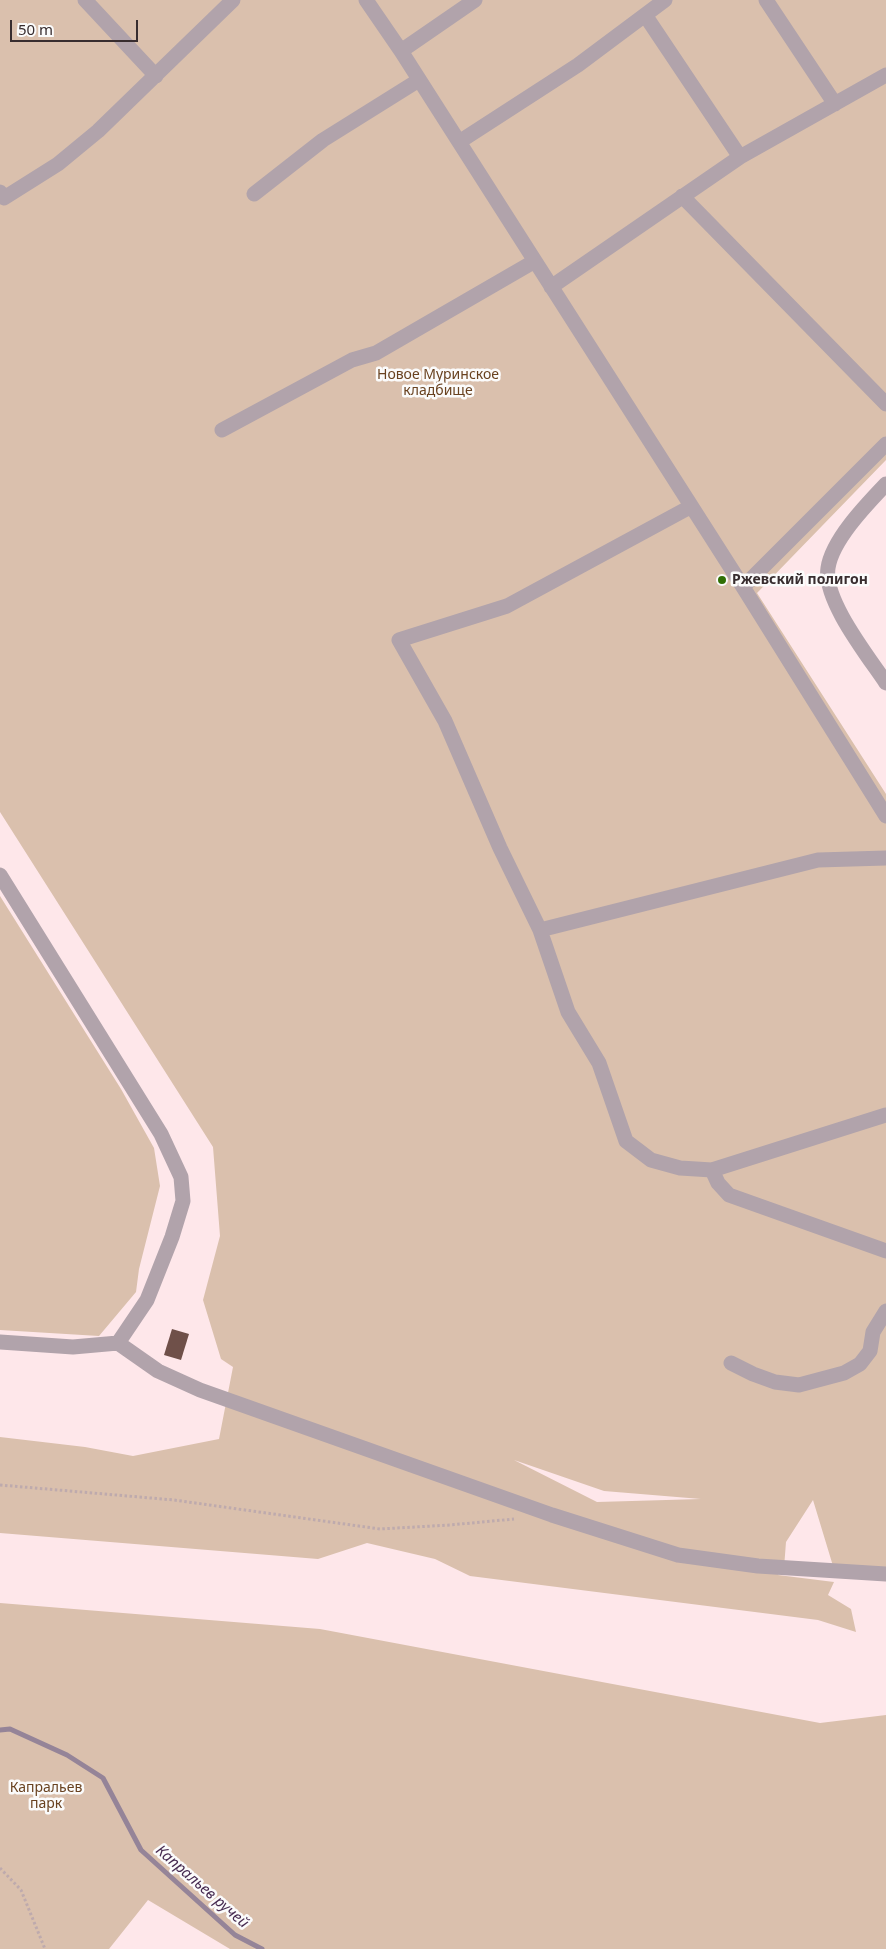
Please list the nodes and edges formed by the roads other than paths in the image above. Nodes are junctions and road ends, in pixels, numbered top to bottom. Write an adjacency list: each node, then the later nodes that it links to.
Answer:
1 (85, 0): 10 (street)
2 (233, 0): 10 (street)
3 (366, 0): 8 (street)
4 (475, 0): 8 (street)
5 (666, 0): 7 (street)
6 (766, 0): 12 (street)
7 (645, 15): 13 (street); 14 (street)
8 (401, 51): 11 (street)
9 (886, 75): 12 (street)
10 (156, 76): 15 (street)
11 (419, 80): 13 (street); 16 (street)
12 (835, 104): 14 (street)
13 (458, 142): 18 (street)
14 (740, 158): 17 (street)
15 (0, 192)
16 (254, 194)
17 (682, 196): 19 (street); 20 (street)
18 (535, 262): 19 (street); 21 (street)
19 (551, 287): 24 (street)
20 (886, 404)
21 (222, 430)
22 (886, 444): 25 (street)
23 (886, 484): 26 (street)
24 (690, 507): 25 (street); 30 (street)
25 (743, 587): 27 (street)
26 (886, 682)
27 (886, 816)
28 (886, 858): 30 (street)
29 (0, 875): 36 (street)
30 (540, 930): 32 (street)
31 (886, 1115): 32 (street)
32 (712, 1170): 33 (street)
33 (886, 1251)
34 (886, 1311): 37 (street)
35 (0, 1342): 36 (street)
36 (118, 1343): 38 (street)
37 (731, 1364)
38 (886, 1574)

